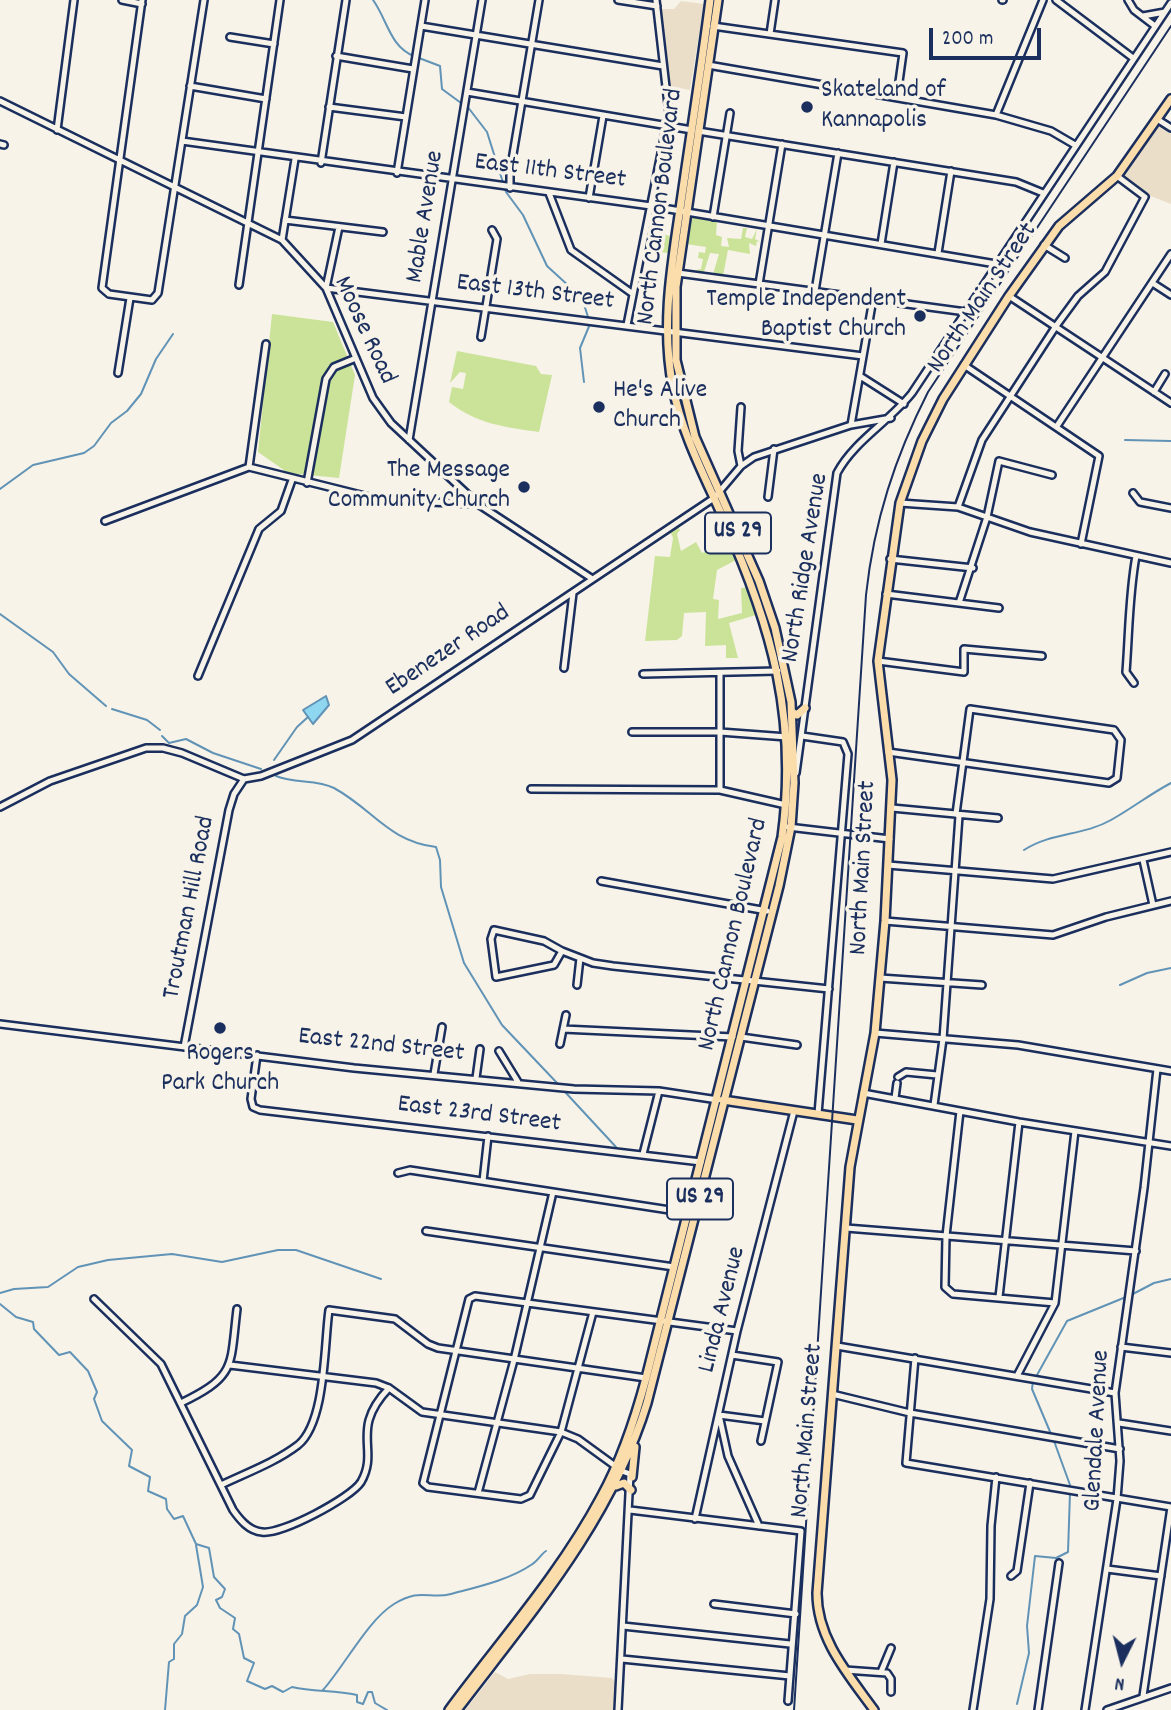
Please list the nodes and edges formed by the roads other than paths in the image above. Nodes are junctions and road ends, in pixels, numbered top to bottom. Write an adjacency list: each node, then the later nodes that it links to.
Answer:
1 (74, 0): 49 (street)
2 (122, 0): 16 (street)
3 (204, 0): 34 (street)
4 (280, 0): 27 (street)
5 (346, 0): 29 (street)
6 (425, 0): 21 (street)
7 (482, 0): 25 (street, Mable Avenue)
8 (539, 0): 28 (street)
9 (618, 0): 17 (street)
10 (710, 0): 50 (main road, North Cannon Boulevard / US 29)
11 (718, 0): 22 (main road, North Cannon Boulevard / US 29)
12 (775, 0): 24 (street)
13 (1043, 0): 43 (street)
14 (1056, 0): 30 (street)
15 (1128, 0): 20 (street)
16 (142, 2): 58 (street)
17 (657, 3): 32 (street)
18 (1171, 3): 19 (street, North Ridge Avenue)
19 (1165, 12): 20 (street); 23 (street, North Ridge Avenue)
20 (1143, 16): 23 (street)
21 (421, 26): 25 (street); 33 (street)
22 (713, 26): 24 (street); 31 (main road, North Cannon Boulevard / US 29)
23 (1155, 26): 30 (street, North Ridge Avenue)
24 (770, 34): 36 (street)
25 (476, 36): 28 (street); 35 (street, Mable Avenue)
26 (230, 37): 27 (street)
27 (274, 44): 37 (street)
28 (532, 45): 32 (street); 40 (street)
29 (336, 56): 33 (street); 41 (street)
30 (1133, 58): 54 (street, North Ridge Avenue)
31 (708, 65): 36 (street); 50 (main road, North Cannon Boulevard / US 29)
32 (663, 66): 47 (street)
33 (413, 69): 45 (street)
34 (190, 86): 37 (street); 52 (street)
35 (467, 92): 40 (street); 64 (street, Mable Avenue)
36 (897, 96): 43 (street)
37 (266, 99): 55 (street)
38 (1171, 99): 46 (main road, North Main Street)
39 (0, 101): 49 (street, Moose Road)
40 (522, 102): 44 (street); 66 (street)
41 (329, 107): 45 (street); 60 (street)
42 (730, 113): 51 (street)
43 (996, 115): 54 (street)
44 (603, 116): 47 (street); 69 (street)
45 (406, 117): 62 (street)
46 (1157, 119): 48 (street); 63 (main road, North Main Street)
47 (667, 126): 50 (street); 70 (street)
48 (1171, 128)
49 (57, 130): 58 (street, Moose Road)
50 (695, 130): 51 (street); 71 (main road, North Cannon Boulevard / US 29)
51 (727, 135): 53 (street); 72 (street)
52 (182, 141): 55 (street, East 11th Street); 65 (street)
53 (782, 144): 56 (street); 75 (street)
54 (1074, 145): 68 (street, North Ridge Avenue)
55 (258, 153): 57 (street, East 11th Street); 74 (street)
56 (838, 153): 59 (street); 79 (street)
57 (295, 159): 60 (street, East 11th Street); 73 (street)
58 (119, 161): 65 (street, Moose Road); 96 (street)
59 (894, 162): 61 (street); 81 (street)
60 (321, 163): 62 (street, East 11th Street)
61 (951, 171): 68 (street); 83 (street)
62 (397, 173): 64 (street, East 11th Street)
63 (1117, 176): 82 (main road, North Main Street); 102 (street)
64 (453, 180): 66 (street, East 11th Street); 98 (street, Mable Avenue)
65 (174, 188): 74 (street, Moose Road); 96 (street)
66 (506, 188): 67 (street, East 11th Street)
67 (549, 193): 69 (street, East 11th Street); 93 (street)
68 (1043, 193): 86 (street, North Ridge Avenue)
69 (589, 198): 70 (street, East 11th Street)
70 (651, 206): 71 (street, East 11th Street); 93 (street)
71 (683, 211): 72 (street, East 11th Street); 87 (main road, North Cannon Boulevard / US 29); 103 (main road, North Cannon Boulevard / US 29)
72 (713, 216): 75 (street, East 11th Street)
73 (285, 220): 76 (street); 80 (street)
74 (248, 223): 80 (street, Moose Road); 90 (street)
75 (768, 225): 79 (street, East 11th Street); 88 (street)
76 (339, 227): 78 (street); 91 (street)
77 (492, 230): 99 (street)
78 (383, 232)
79 (825, 234): 81 (street, East 11th Street); 92 (street)
80 (282, 240): 91 (street, Moose Road)
81 (881, 244): 83 (street, East 11th Street)
82 (1044, 245): 85 (street); 95 (main road, North Main Street)
83 (938, 253): 86 (street, East 11th Street)
84 (1171, 254): 89 (street)
85 (1065, 258)
86 (996, 264): 100 (street, North Ridge Avenue)
87 (678, 273): 88 (street); 103 (main road, North Cannon Boulevard / US 29)
88 (759, 284): 92 (street)
89 (1154, 284): 94 (street); 108 (street)
90 (239, 285)
91 (326, 288): 98 (street, East 13th Street); 107 (street, Moose Road)
92 (815, 291): 97 (street)
93 (633, 294): 101 (street)
94 (1171, 295)
95 (1009, 296): 102 (street); 109 (main road, North Main Street)
96 (130, 298): 110 (street)
97 (873, 299): 100 (street); 106 (street)
98 (432, 300): 99 (street, East 13th Street); 121 (street, Mable Avenue)
99 (487, 307): 101 (street, East 13th Street); 104 (street)
100 (966, 312): 116 (street, North Ridge Avenue)
101 (627, 325): 103 (street, East 13th Street)
102 (1056, 326): 108 (street); 114 (street)
103 (671, 331): 106 (street, East 13th Street); 129 (main road, North Cannon Boulevard / US 29)
104 (481, 337)
105 (266, 344): 124 (street)
106 (863, 356): 112 (street)
107 (356, 358): 121 (street, Moose Road); 127 (street)
108 (1102, 359): 113 (street); 120 (street)
109 (964, 365): 114 (street); 131 (main road, North Main Street)
110 (118, 373)
111 (1165, 374): 113 (street)
112 (859, 376): 116 (street); 119 (street)
113 (1154, 392): 115 (street)
114 (1010, 395): 120 (street); 133 (street)
115 (1171, 403)
116 (904, 404): 118 (street, North Ridge Avenue)
117 (741, 407): 123 (street)
118 (891, 418): 119 (street, Ebenezer Road); 155 (street, North Ridge Avenue)
119 (851, 425): 122 (street, Ebenezer Road)
120 (1057, 426): 137 (street)
121 (409, 440): 132 (street, Moose Road)
122 (774, 449): 123 (street, Ebenezer Road); 130 (street)
123 (741, 466): 129 (street, Ebenezer Road)
124 (249, 467): 126 (street); 136 (street)
125 (1052, 475): 135 (street)
126 (292, 480): 127 (street); 153 (street)
127 (307, 484): 132 (street)
128 (1133, 493): 134 (street)
129 (716, 495): 142 (street, Ebenezer Road); 150 (main road, North Cannon Boulevard / US 29); 156 (main road, North Cannon Boulevard / US 29)
130 (768, 496)
131 (900, 503): 133 (street); 139 (main road, North Main Street)
132 (478, 504): 142 (street, Moose Road)
133 (958, 507): 135 (street)
134 (1171, 508)
135 (987, 517): 137 (street); 141 (street)
136 (105, 521)
137 (1081, 544): 138 (street)
138 (1136, 556): 140 (street); 154 (street)
139 (890, 559): 141 (street); 144 (main road, North Main Street)
140 (1171, 563)
141 (973, 568): 145 (street)
142 (592, 578): 143 (street, Ebenezer Road)
143 (573, 593): 149 (street); 163 (street, Ebenezer Road)
144 (886, 594): 145 (street); 148 (main road, North Main Street)
145 (959, 603): 146 (street)
146 (999, 608)
147 (1042, 656): 148 (street)
148 (878, 661): 161 (main road, North Main Street)
149 (564, 668)
150 (778, 671): 151 (street); 160 (main road, North Cannon Boulevard / US 29)
151 (720, 673): 152 (street); 158 (street)
152 (643, 674)
153 (198, 677)
154 (1134, 683)
155 (805, 708): 156 (main road); 159 (street, North Ridge Avenue)
156 (792, 712): 164 (main road, North Cannon Boulevard / US 29)
157 (632, 732): 158 (street)
158 (720, 732): 160 (street); 166 (street)
159 (802, 736): 164 (street, North Ridge Avenue); 173 (street)
160 (787, 737): 167 (main road, North Cannon Boulevard / US 29)
161 (888, 752): 162 (street); 169 (main road, North Main Street)
162 (962, 763): 162 (street); 170 (street)
163 (244, 779): 168 (street); 202 (street, Troutman Hill Road)
164 (794, 783): 172 (main road, North Cannon Boulevard / US 29)
165 (531, 789): 166 (street)
166 (720, 790): 167 (street)
167 (786, 805): 172 (main road, North Cannon Boulevard / US 29)
168 (0, 807)
169 (892, 808): 170 (street); 174 (main road, North Main Street)
170 (956, 814): 171 (street); 178 (street)
171 (998, 818)
172 (787, 827): 173 (street); 182 (main road, North Cannon Boulevard / US 29)
173 (842, 833): 174 (street); 192 (street)
174 (890, 839): 177 (main road, North Main Street)
175 (1171, 852): 176 (street)
176 (1143, 860): 178 (street); 181 (street)
177 (888, 865): 178 (street); 183 (main road, North Main Street)
178 (955, 870): 184 (street)
179 (601, 881): 182 (street)
180 (1171, 901): 181 (street)
181 (1153, 905): 184 (street)
182 (769, 911): 188 (main road, North Cannon Boulevard / US 29)
183 (885, 921): 184 (street); 187 (main road, North Main Street)
184 (951, 926): 189 (street)
185 (562, 951): 185 (street); 186 (street)
186 (580, 958): 188 (street); 190 (street)
187 (880, 978): 189 (street); 197 (main road, North Main Street)
188 (752, 979): 192 (street); 198 (main road, North Cannon Boulevard / US 29)
189 (947, 982): 191 (street); 199 (street)
190 (577, 985)
191 (982, 985)
192 (829, 989): 219 (street)
193 (566, 1015): 196 (street)
194 (0, 1024): 202 (street, East 22nd Street)
195 (442, 1027): 208 (street)
196 (563, 1029): 198 (street); 200 (street)
197 (875, 1033): 199 (street); 213 (main road, North Main Street)
198 (737, 1037): 201 (street); 215 (main road, North Cannon Boulevard / US 29)
199 (943, 1039): 206 (street); 209 (street)
200 (560, 1044)
201 (797, 1045)
202 (184, 1047): 205 (street, East 22nd Street)
203 (480, 1049): 210 (street)
204 (499, 1051): 211 (street)
205 (257, 1055): 208 (street, East 22nd Street); 223 (street, East 23rd Street)
206 (1157, 1069): 207 (street); 224 (street, Glendale Avenue)
207 (1171, 1071)
208 (434, 1074): 210 (street, East 22nd Street)
209 (937, 1076): 214 (street); 216 (street)
210 (476, 1078): 211 (street, East 22nd Street)
211 (518, 1082): 212 (street, East 22nd Street)
212 (659, 1091): 215 (street, East 22nd Street); 226 (street)
213 (863, 1093): 214 (street); 220 (main road, North Main Street)
214 (895, 1098): 216 (street)
215 (721, 1100): 218 (main road, East 22nd Street); 227 (main road, North Cannon Boulevard / US 29); 231 (main road, North Cannon Boulevard / US 29)
216 (934, 1105): 217 (street)
217 (960, 1111): 221 (street); 234 (street)
218 (793, 1113): 219 (main road, East 22nd Street); 220 (main road, East 22nd Street); 247 (street, Linda Avenue)
219 (818, 1114): 220 (main road, East 22nd Street)
220 (857, 1122): 232 (main road, North Main Street)
221 (1019, 1122): 222 (street); 235 (street)
222 (1075, 1131): 224 (street); 236 (street)
223 (488, 1136): 226 (street, East 23rd Street); 229 (street)
224 (1149, 1142): 225 (street); 238 (street, Glendale Avenue)
225 (1171, 1146)
226 (643, 1154): 227 (street, East 23rd Street)
227 (701, 1162): 231 (main road, North Cannon Boulevard / US 29)
228 (398, 1173): 229 (street)
229 (483, 1181): 230 (street)
230 (553, 1192): 231 (street); 237 (street)
231 (692, 1214): 239 (main road, North Cannon Boulevard / US 29); 246 (main road, North Cannon Boulevard / US 29)
232 (846, 1228): 234 (street); 248 (main road, North Main Street)
233 (426, 1231): 237 (street)
234 (946, 1236): 235 (street); 240 (street)
235 (1005, 1241): 236 (street); 240 (street)
236 (1063, 1245): 238 (street); 243 (street)
237 (540, 1247): 239 (street); 242 (street)
238 (1136, 1251): 249 (street, Glendale Avenue)
239 (674, 1267): 246 (main road, North Cannon Boulevard / US 29)
240 (999, 1297): 243 (street)
241 (94, 1299): 263 (street)
242 (526, 1303): 245 (street); 250 (street); 254 (street)
243 (1055, 1303): 257 (street)
244 (237, 1309): 255 (street)
245 (593, 1312): 246 (street); 256 (street)
246 (664, 1321): 247 (street); 259 (main road, North Cannon Boulevard / US 29); 272 (main road, North Cannon Boulevard / US 29)
247 (737, 1331): 252 (street, Linda Avenue)
248 (836, 1346): 253 (street); 262 (main road, North Main Street)
249 (1121, 1347): 251 (street); 261 (street, Glendale Avenue)
250 (456, 1351): 254 (street); 258 (street); 265 (street)
251 (1171, 1353)
252 (732, 1355): 266 (street, Linda Avenue); 267 (street)
253 (915, 1358): 257 (street); 264 (street)
254 (514, 1360): 256 (street); 268 (street)
255 (230, 1365): 258 (street); 263 (street)
256 (579, 1368): 259 (street); 271 (street)
257 (1018, 1374): 261 (street)
258 (321, 1377): 260 (street); 279 (street)
259 (646, 1378): 275 (main road, North Cannon Boulevard / US 29)
260 (389, 1388): 265 (street); 279 (street)
261 (1115, 1393): 269 (street, Glendale Avenue)
262 (832, 1395): 264 (street); 298 (main road, North Main Street)
263 (181, 1403): 279 (street)
264 (909, 1413): 274 (street); 276 (street)
265 (439, 1415): 268 (street); 282 (street)
266 (719, 1415): 267 (street); 286 (street, Linda Avenue); 287 (street)
267 (765, 1421): 273 (street)
268 (497, 1422): 271 (street); 282 (street)
269 (1119, 1423): 270 (street); 274 (street, Glendale Avenue)
270 (1171, 1431)
271 (561, 1432): 275 (street); 282 (street)
272 (638, 1432): 275 (main road, North Cannon Boulevard / US 29); 277 (main road)
273 (761, 1441)
274 (1119, 1449): 283 (street, Glendale Avenue)
275 (619, 1469): 277 (street); 280 (main road, North Cannon Boulevard / US 29); 281 (street); 305 (main road, North Cannon Boulevard / US 29)
276 (996, 1477): 278 (street); 309 (street)
277 (632, 1478): 281 (street)
278 (1030, 1483): 283 (street); 290 (street)
279 (221, 1485)
280 (615, 1486): 281 (main road); 306 (main road, North Cannon Boulevard / US 29)
281 (631, 1490): 285 (street)
282 (478, 1493)
283 (1117, 1499): 284 (street); 289 (street, Glendale Avenue)
284 (1171, 1507): 291 (street)
285 (630, 1510): 286 (street); 294 (street)
286 (695, 1519): 287 (street)
287 (759, 1527): 293 (street)
288 (1059, 1563): 310 (street)
289 (1107, 1569): 291 (street); 311 (street, Glendale Avenue)
290 (1011, 1576)
291 (1161, 1576): 303 (street)
292 (715, 1604): 293 (street)
293 (796, 1614): 295 (street)
294 (623, 1626): 295 (street); 297 (street)
295 (790, 1644): 300 (street)
296 (891, 1648): 299 (street)
297 (622, 1659): 300 (street); 307 (street)
298 (845, 1670): 299 (street); 308 (main road, North Main Street)
299 (881, 1672): 302 (street)
300 (790, 1676): 304 (street)
301 (1171, 1688): 303 (street)
302 (891, 1692)
303 (1143, 1696): 312 (street)
304 (788, 1701)
305 (449, 1710)
306 (457, 1710)
307 (618, 1710)
308 (874, 1710)
309 (973, 1710)
310 (1038, 1710)
311 (1085, 1710)
312 (1107, 1710)

